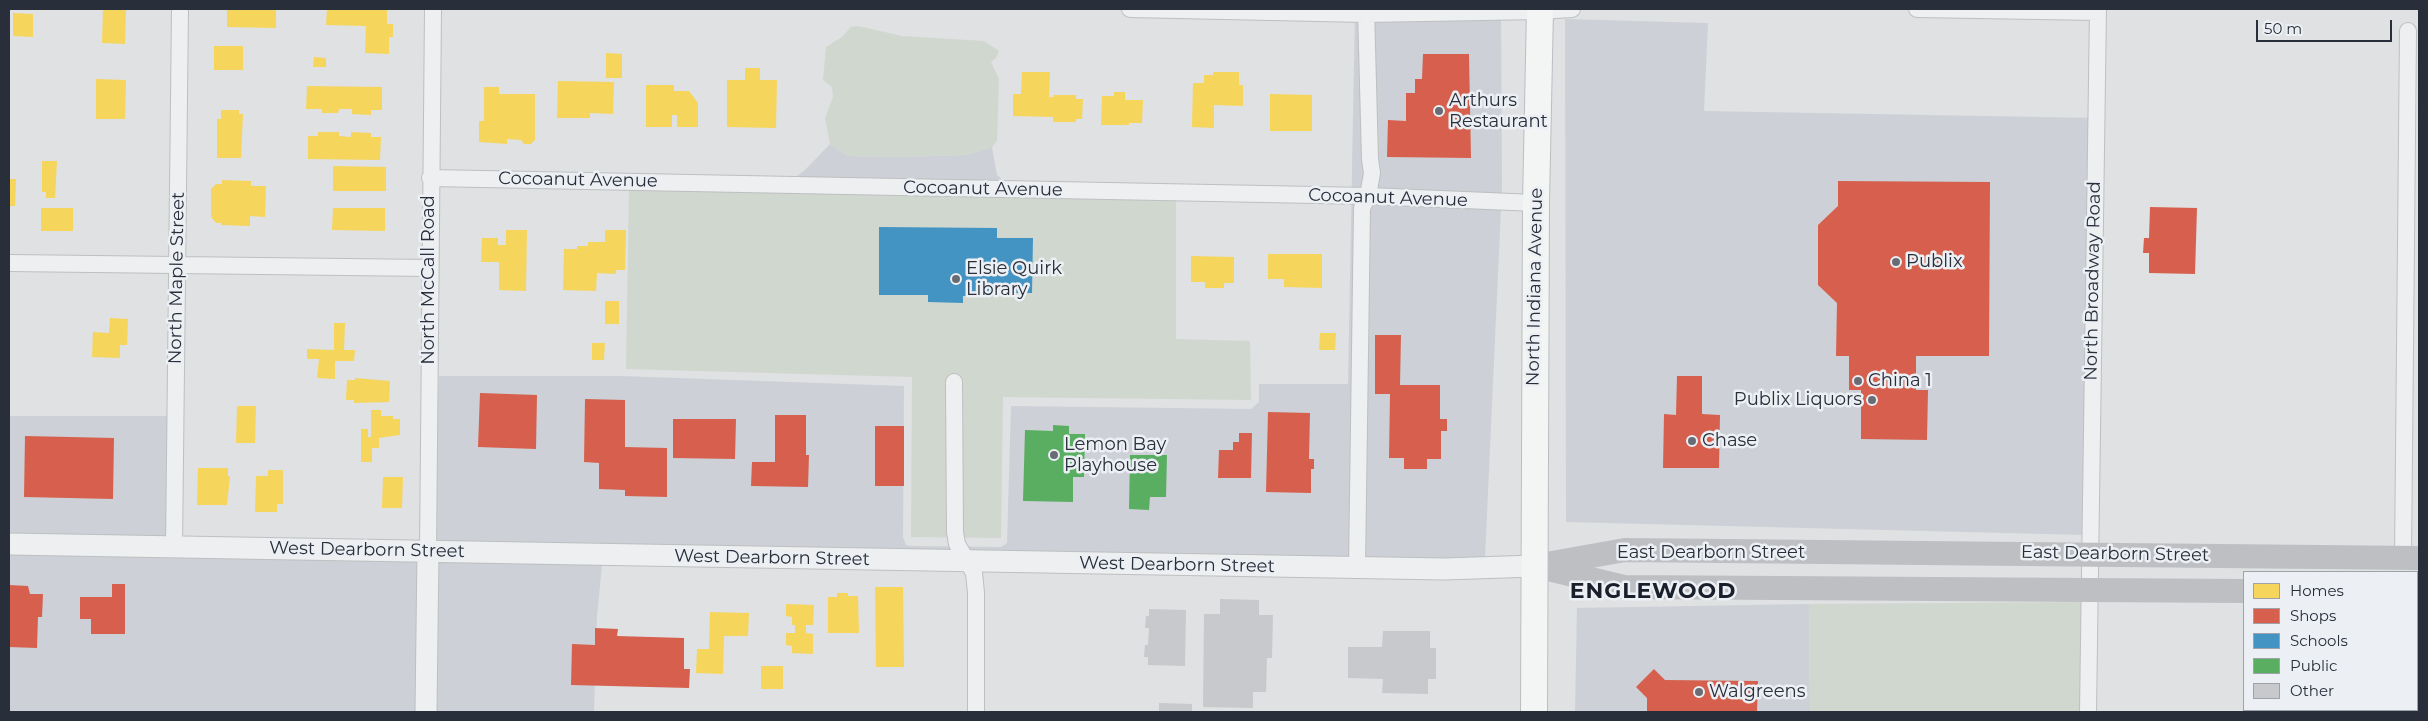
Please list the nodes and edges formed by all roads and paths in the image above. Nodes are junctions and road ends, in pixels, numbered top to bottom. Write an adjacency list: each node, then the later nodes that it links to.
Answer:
1 (180, 9): 14 (street, North Maple Street)
2 (433, 9): 10 (street, North McCall Road)
3 (1130, 9): 8 (street)
4 (1572, 9): 6 (street)
5 (1917, 9): 7 (street)
6 (1540, 10): 8 (street); 12 (main road, North Indiana Avenue)
7 (2098, 10): 20 (street, North Broadway Road)
8 (1366, 11): 11 (street)
9 (2408, 31): 21 (street)
10 (430, 178): 11 (street, Cocoanut Avenue); 15 (street, North McCall Road)
11 (1368, 196): 12 (street, Cocoanut Avenue); 24 (street)
12 (1536, 203): 23 (main road, North Indiana Avenue)
13 (9, 263): 14 (street)
14 (177, 266): 15 (street); 18 (street, North Maple Street)
15 (429, 268): 19 (street, North McCall Road)
16 (954, 382): 22 (street)
17 (9, 544): 18 (street, West Dearborn Street)
18 (174, 547): 19 (street, West Dearborn Street)
19 (428, 552): 22 (street, West Dearborn Street); 27 (street)
20 (2089, 554): 21 (main road, East Dearborn Street); 23 (main road, East Dearborn Street); 25 (street, North Broadway Road)
21 (2411, 558)
22 (967, 561): 24 (street, West Dearborn Street); 28 (street)
23 (1535, 566): 24 (street, West Dearborn Street); 25 (main road, East Dearborn Street); 29 (main road, North Indiana Avenue)
24 (1357, 568)
25 (2088, 590): 26 (main road, East Dearborn Street); 30 (street, North Broadway Road)
26 (2243, 592)
27 (426, 712)
28 (976, 712)
29 (1534, 712)
30 (2088, 712)

